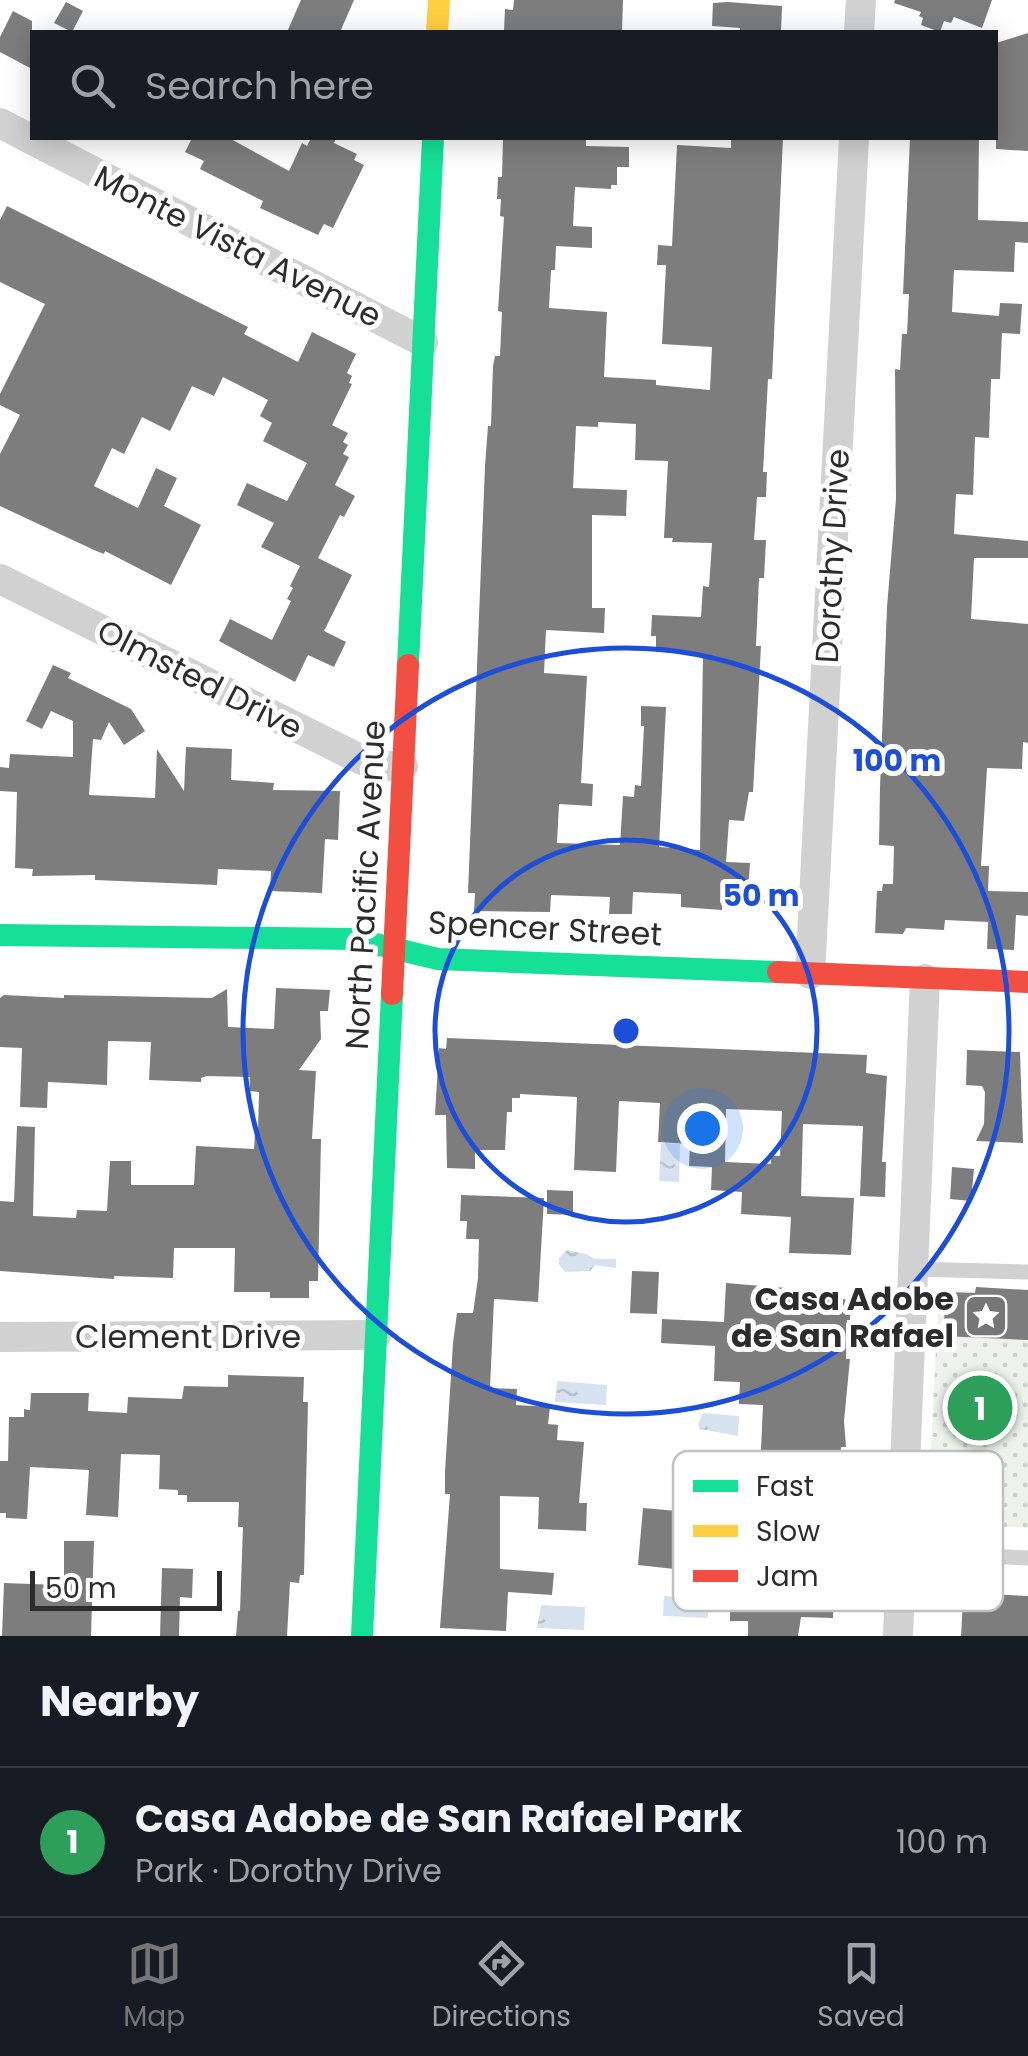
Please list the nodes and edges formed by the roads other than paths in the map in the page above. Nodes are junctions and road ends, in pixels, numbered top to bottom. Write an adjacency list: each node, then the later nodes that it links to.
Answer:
1 (439, 0): 3 (street)
2 (861, 0): 4 (street)
3 (437, 30)
4 (859, 30)
5 (0, 122): 6 (street, Monte Vista Avenue)
6 (30, 138)
7 (35, 140): 10 (street, Monte Vista Avenue)
8 (432, 140): 10 (street, North Pacific Avenue)
9 (854, 140): 15 (street, Dorothy Drive)
10 (423, 342): 12 (street, North Pacific Avenue)
11 (0, 579): 12 (street, Olmsted Drive)
12 (404, 766): 14 (street, North Pacific Avenue)
13 (0, 935): 14 (street, Spencer Street)
14 (394, 948): 15 (street, Spencer Street); 20 (street, North Pacific Avenue)
15 (810, 974): 16 (street, Spencer Street)
16 (925, 979): 17 (street, Spencer Street); 18 (street)
17 (1028, 982)
18 (913, 1268): 19 (lane); 22 (street)
19 (1028, 1272)
20 (376, 1335): 21 (street, Clement Drive); 26 (street, North Pacific Avenue)
21 (0, 1337)
22 (906, 1451)
23 (1003, 1557): 24 (lane)
24 (1028, 1558)
25 (899, 1611): 27 (street)
26 (362, 1636)
27 (898, 1636)

